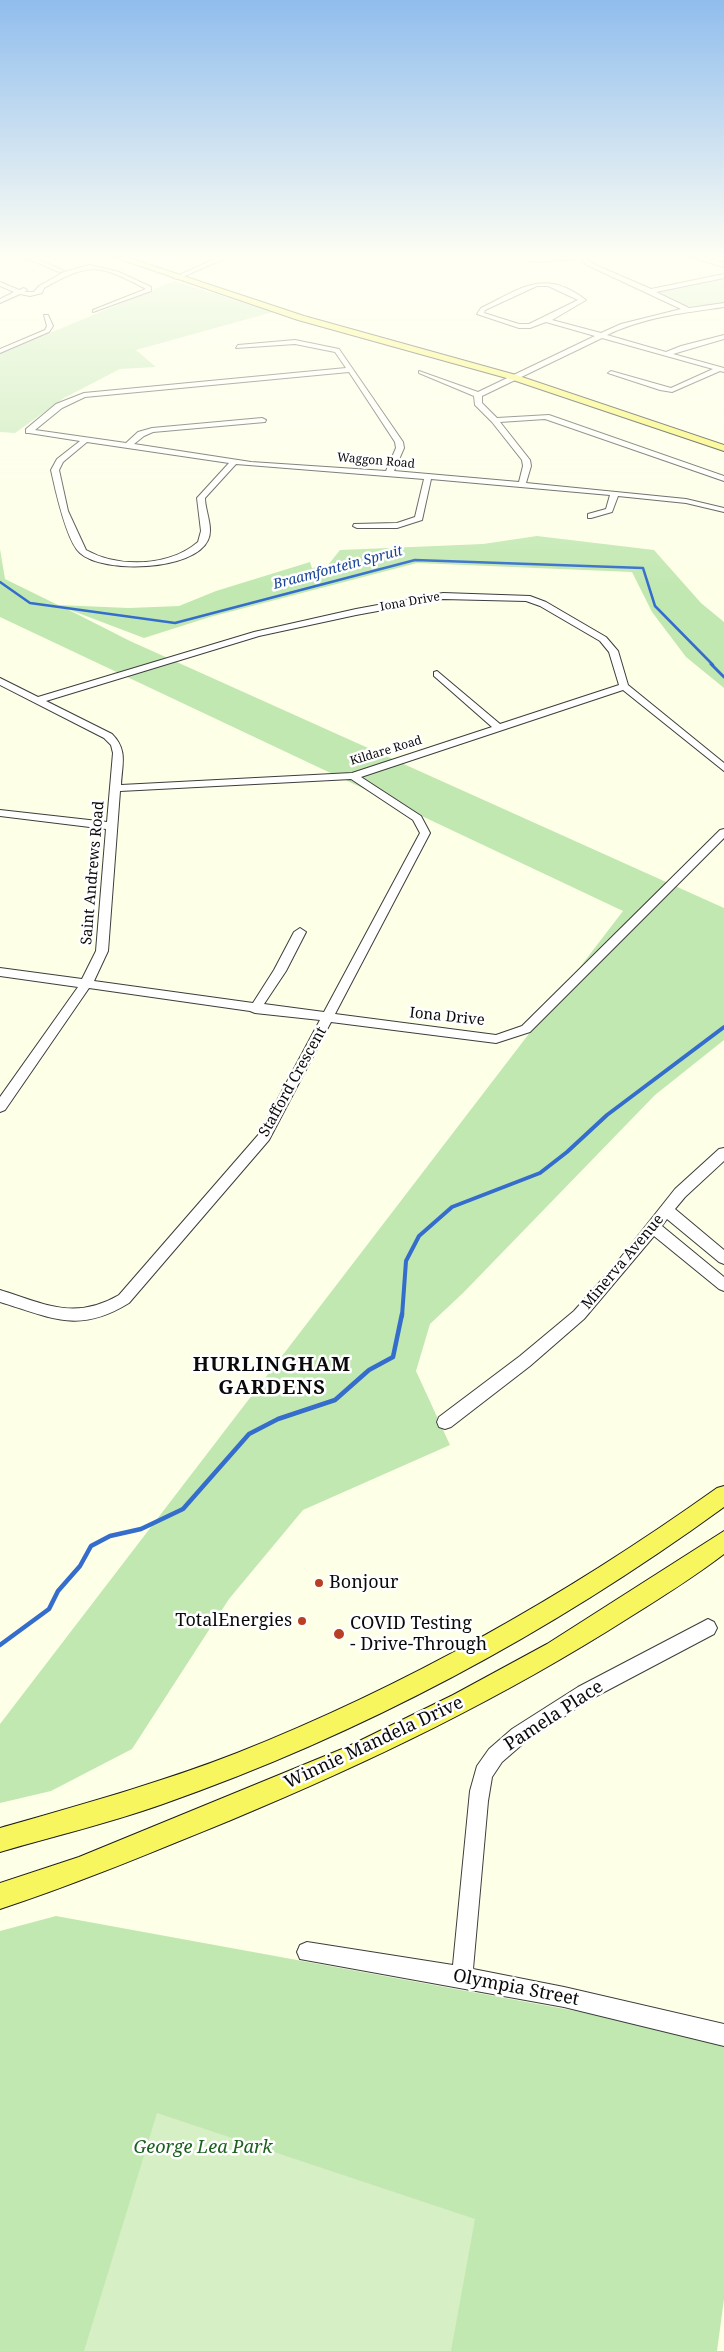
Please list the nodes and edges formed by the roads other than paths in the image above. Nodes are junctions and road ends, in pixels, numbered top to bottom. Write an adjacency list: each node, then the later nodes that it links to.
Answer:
1 (349, 366): 6 (street)
2 (469, 366): 10 (main road)
3 (499, 366): 8 (main road)
4 (535, 366): 8 (street)
5 (721, 369): 9 (street)
6 (352, 370): 15 (street, Waggon Road); 19 (street)
7 (421, 372): 11 (street)
8 (522, 372): 10 (street); 14 (main road)
9 (611, 373)
10 (512, 378): 11 (street); 17 (main road)
11 (478, 395): 13 (street)
12 (262, 420): 16 (street)
13 (496, 420): 21 (street); 22 (street)
14 (724, 439)
15 (84, 441): 16 (street, Waggon Road); 18 (street)
16 (126, 447): 18 (street, Waggon Road)
17 (724, 448)
18 (234, 462): 19 (street, Waggon Road)
19 (389, 473): 20 (street, Waggon Road)
20 (428, 476): 22 (street, Waggon Road); 27 (street)
21 (724, 479)
22 (522, 485): 23 (street, Waggon Road)
23 (615, 493): 25 (street, Waggon Road); 26 (street)
24 (724, 500): 25 (street)
25 (721, 509)
26 (591, 516)
27 (357, 526)
28 (437, 674): 32 (street)
29 (0, 682): 31 (street, Saint Andrews Road)
30 (624, 686): 31 (street, Iona Drive); 32 (street, Kildare Road); 33 (street)
31 (38, 700): 35 (street, Saint Andrews Road)
32 (499, 728): 34 (street, Kildare Road)
33 (724, 768)
34 (353, 776): 35 (street, Kildare Road); 43 (street, Stafford Crescent)
35 (116, 788): 37 (street, Saint Andrews Road)
36 (0, 813): 37 (street)
37 (112, 826): 41 (street, Saint Andrews Road)
38 (724, 832): 43 (street, Iona Drive)
39 (300, 932): 42 (street)
40 (0, 972): 41 (street, Iona Drive)
41 (86, 984): 42 (street, Iona Drive); 44 (street, Saint Andrews Road)
42 (255, 1008): 43 (street, Iona Drive)
43 (328, 1019): 50 (street, Stafford Crescent)
44 (0, 1108)
45 (724, 1153): 46 (street, Minerva Avenue)
46 (666, 1210): 47 (street, Minerva Avenue); 48 (street)
47 (652, 1226): 49 (street); 51 (street, Minerva Avenue)
48 (724, 1258)
49 (724, 1285)
50 (0, 1296)
51 (445, 1422)
52 (724, 1495): 55 (main road)
53 (724, 1541): 56 (main road, Winnie Mandela Drive)
54 (708, 1628): 58 (street, Pamela Place)
55 (0, 1840)
56 (0, 1896)
57 (307, 1952): 58 (street, Olympia Street)
58 (462, 1977): 59 (street, Olympia Street)
59 (724, 2035)

